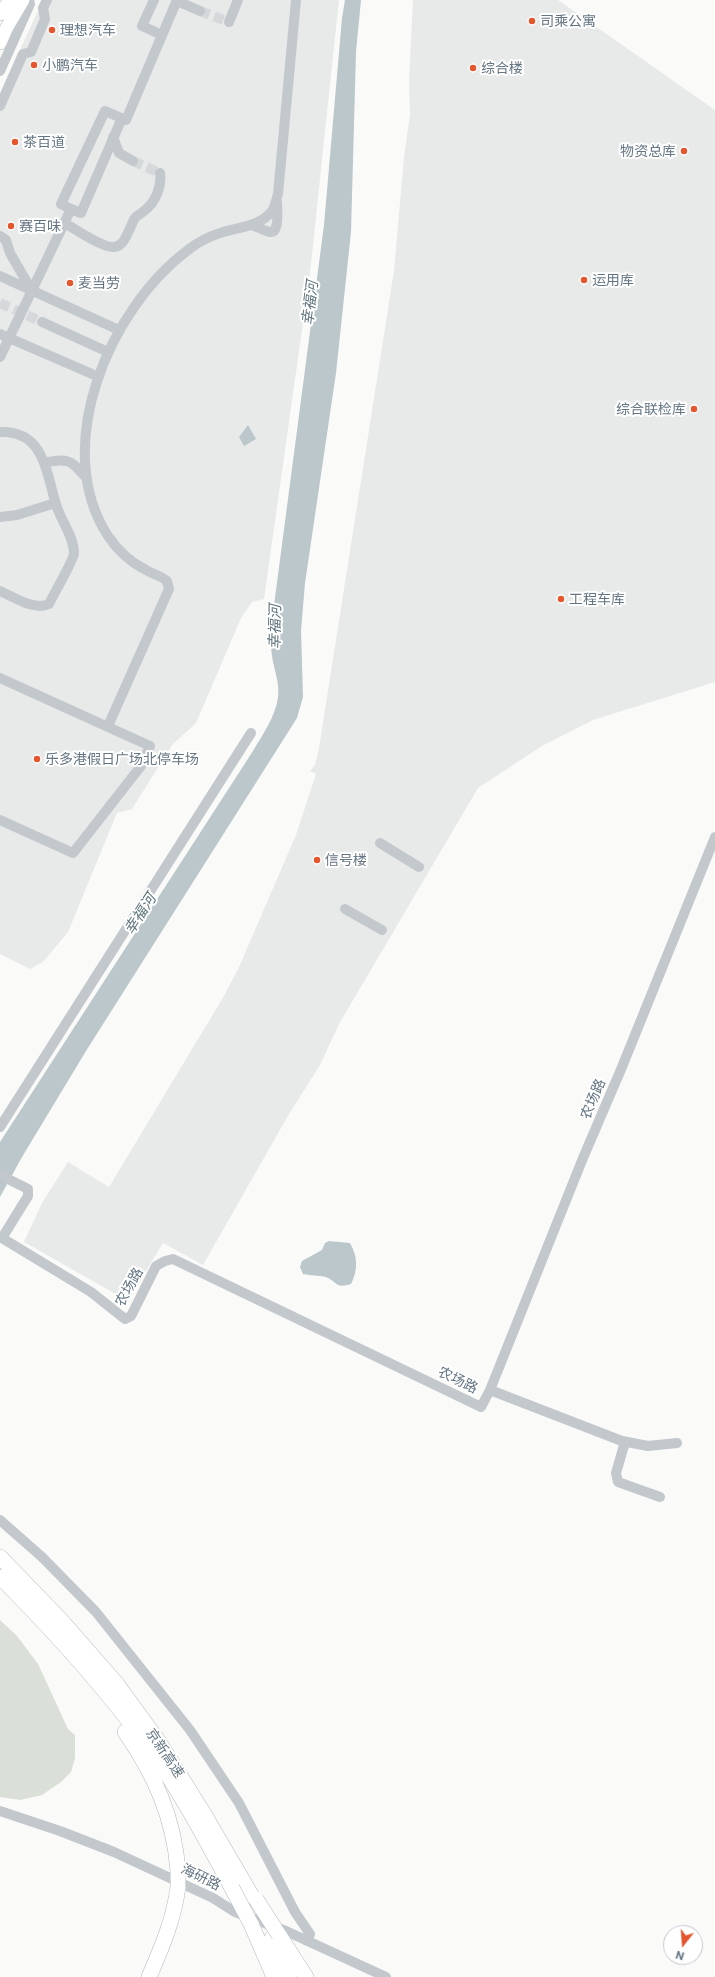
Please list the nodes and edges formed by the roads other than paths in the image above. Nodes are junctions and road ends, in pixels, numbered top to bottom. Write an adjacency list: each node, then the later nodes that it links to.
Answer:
1 (10, 0): 10 (main road)
2 (23, 0): 13 (main road)
3 (28, 0): 14 (street)
4 (47, 0): 15 (street)
5 (154, 0): 12 (street)
6 (238, 0): 11 (street)
7 (296, 0): 20 (street)
8 (177, 1): 9 (street); 12 (street)
9 (200, 11)
10 (0, 14)
11 (229, 22)
12 (162, 35): 16 (street)
13 (0, 43)
14 (0, 71)
15 (0, 106)
16 (122, 118): 17 (street); 21 (street)
17 (114, 137): 18 (street); 21 (street)
18 (133, 162)
19 (160, 173): 22 (street)
20 (277, 198): 23 (street); 23 (street)
21 (71, 209): 22 (street)
22 (64, 223): 26 (street)
23 (251, 225): 28 (street)
24 (0, 236): 26 (street)
25 (0, 276): 26 (street)
26 (32, 291): 28 (street); 29 (street)
27 (42, 322): 30 (street)
28 (119, 330): 30 (street)
29 (5, 336): 31 (street); 32 (street)
30 (108, 352): 32 (street)
31 (0, 358)
32 (99, 377): 35 (street)
33 (0, 432): 34 (street)
34 (44, 463): 35 (street); 36 (street)
35 (86, 477): 40 (street)
36 (55, 503): 37 (street); 38 (street)
37 (0, 517)
38 (0, 591)
39 (0, 678): 40 (street)
40 (108, 726): 42 (street)
41 (251, 733): 48 (street)
42 (0, 820)
43 (715, 837): 51 (street, 农场路)
44 (380, 843): 45 (street)
45 (418, 867)
46 (344, 909): 47 (street)
47 (382, 930)
48 (0, 1127)
49 (0, 1175): 50 (street, 农场路)
50 (1, 1240): 51 (street, 农场路)
51 (490, 1390): 52 (street)
52 (625, 1442): 53 (street); 54 (street)
53 (677, 1443)
54 (660, 1497)
55 (0, 1520): 61 (street)
56 (0, 1557): 60 (highway, 京新高速, bridge)
57 (0, 1577): 58 (highway, 京新高速)
58 (49, 1626): 62 (highway, bridge); 63 (highway, 京新高速, bridge)
59 (0, 1811): 61 (street, 海研路)
60 (274, 1934): 64 (highway); 65 (highway)
61 (307, 1941): 66 (street, 海研路)
62 (149, 1977)
63 (274, 1977)
64 (289, 1977)
65 (306, 1977)
66 (386, 1977)

